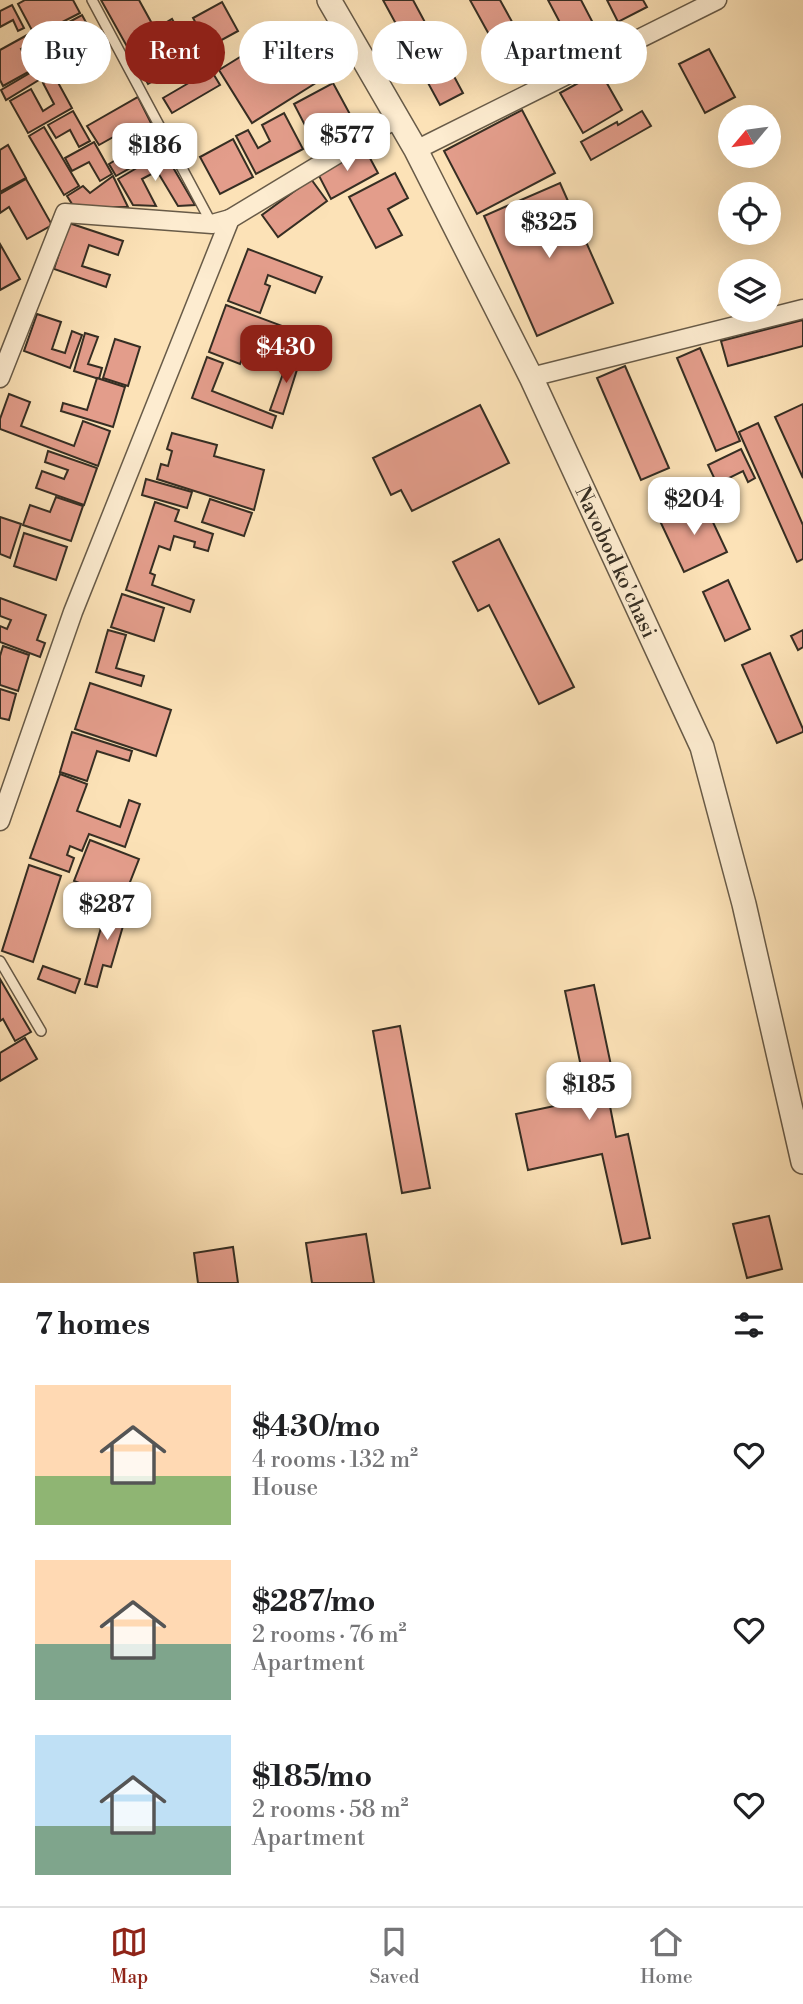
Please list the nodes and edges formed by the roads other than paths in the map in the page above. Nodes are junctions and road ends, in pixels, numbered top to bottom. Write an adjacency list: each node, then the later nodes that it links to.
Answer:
1 (92, 0): 7 (lane)
2 (329, 0): 4 (street, Navobod ko'chasi)
3 (717, 0): 5 (street)
4 (397, 118): 5 (street, Navobod ko'chasi); 6 (street)
5 (416, 150): 10 (street, Navobod ko'chasi)
6 (230, 219): 7 (street); 11 (street)
7 (212, 224): 9 (street)
8 (803, 309): 10 (street)
9 (1, 370)
10 (531, 377): 14 (street, Navobod ko'chasi)
11 (0, 821)
12 (0, 961): 13 (lane)
13 (41, 1031)
14 (795, 1089): 15 (street, Navobod ko'chasi)
15 (803, 1162)

